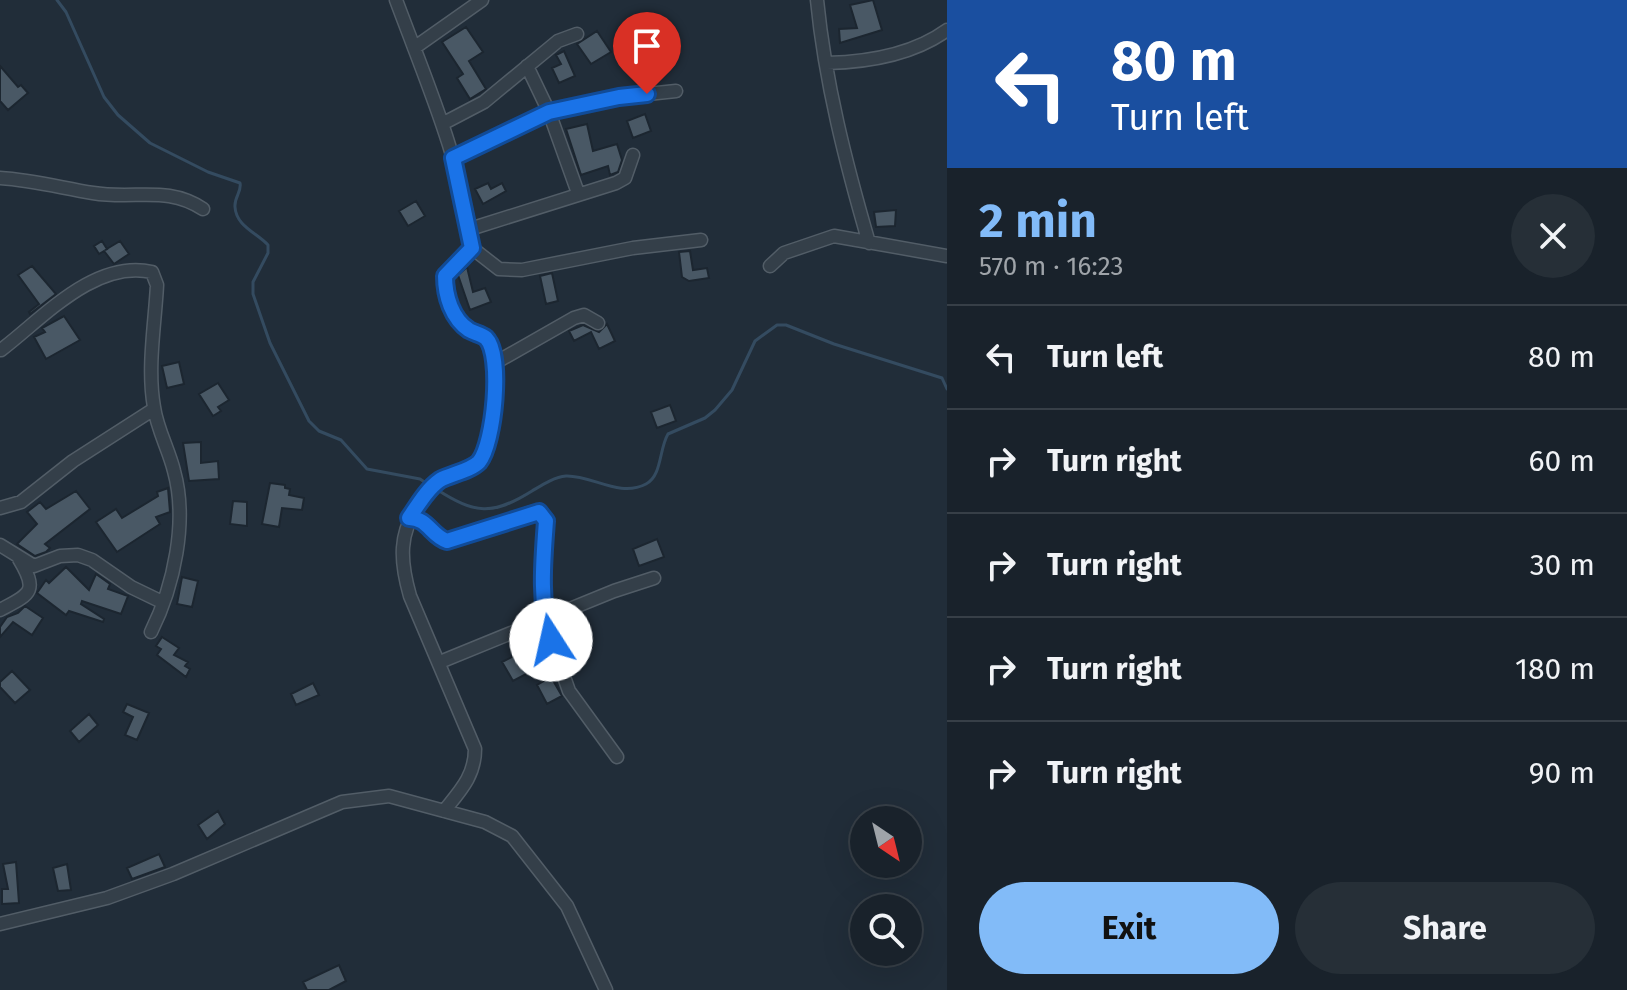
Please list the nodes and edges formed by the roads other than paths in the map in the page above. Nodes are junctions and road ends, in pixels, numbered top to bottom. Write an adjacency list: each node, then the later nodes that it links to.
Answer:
1 (396, 0): 6 (street)
2 (482, 0): 6 (street)
3 (817, 0): 7 (street)
4 (947, 30): 7 (street)
5 (577, 34): 8 (street)
6 (414, 48): 11 (street)
7 (827, 63): 19 (street)
8 (527, 66): 10 (street); 11 (street)
9 (676, 91): 10 (street)
10 (549, 112): 13 (street); 15 (street)
11 (442, 124): 13 (street)
12 (633, 155): 15 (street)
13 (453, 158): 17 (street)
14 (0, 178): 16 (street)
15 (578, 193): 17 (street)
16 (203, 209)
17 (470, 229): 20 (street)
18 (701, 240): 20 (street)
19 (869, 243): 21 (street); 22 (street)
20 (472, 248): 25 (street)
21 (947, 256)
22 (770, 266)
23 (598, 323): 25 (street)
24 (1, 350): 26 (street)
25 (495, 363): 28 (street)
26 (154, 409): 27 (street); 32 (street)
27 (0, 508)
28 (409, 518): 34 (street); 36 (street)
29 (0, 545): 30 (street)
30 (19, 559): 32 (street); 33 (street)
31 (654, 578): 34 (street)
32 (162, 602): 35 (street)
33 (0, 610)
34 (544, 620): 36 (street); 37 (street)
35 (151, 632)
36 (440, 662): 38 (street)
37 (617, 757)
38 (444, 811): 39 (street); 40 (street)
39 (0, 924)
40 (606, 990)

